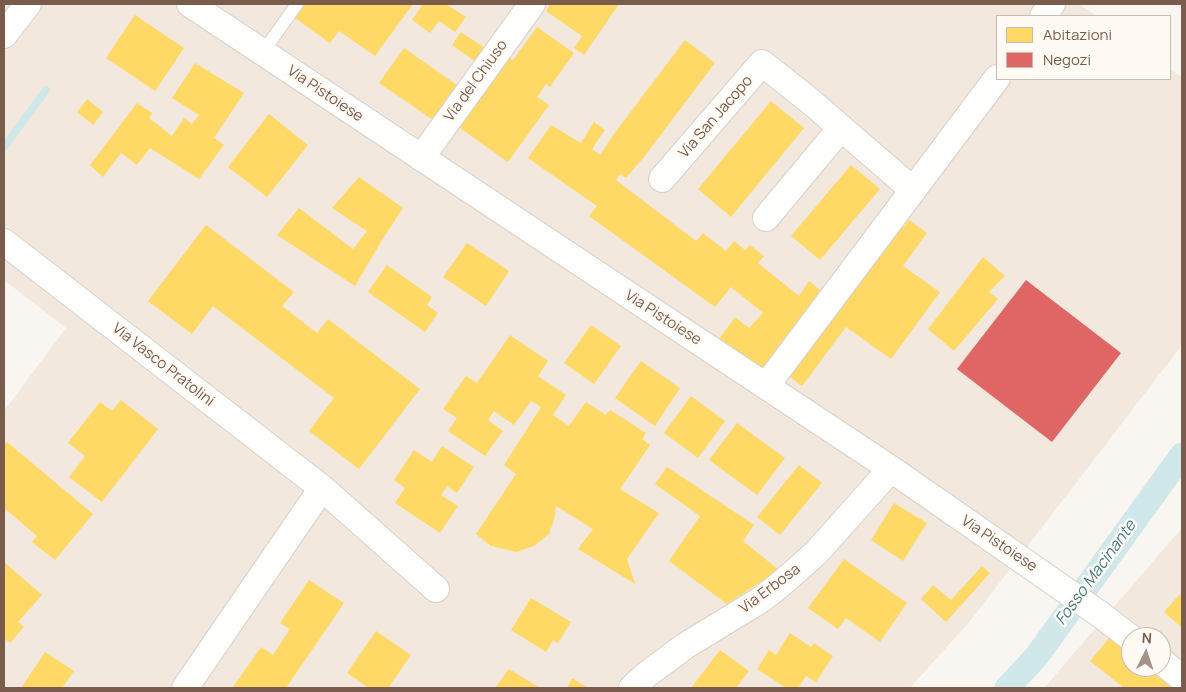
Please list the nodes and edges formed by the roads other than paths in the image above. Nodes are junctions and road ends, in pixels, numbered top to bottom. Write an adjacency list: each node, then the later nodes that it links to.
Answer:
1 (28, 4): 7 (street)
2 (190, 4): 8 (street, Via Pistoiese)
3 (297, 4): 8 (lane)
4 (532, 4): 11 (street, Via del Chiuso)
5 (1052, 4): 6 (street)
6 (1044, 15)
7 (4, 35)
8 (263, 52): 11 (street, Via Pistoiese)
9 (996, 79): 13 (street)
10 (841, 128): 12 (street, Via San Jacopo); 13 (street, Via San Jacopo); 14 (street)
11 (421, 158): 16 (street, Via Pistoiese)
12 (662, 179)
13 (913, 190): 16 (street)
14 (766, 218)
15 (4, 242): 18 (street, Via Vasco Pratolini)
16 (766, 386): 17 (street, Via Pistoiese)
17 (891, 470): 20 (street, Via Pistoiese); 24 (street, Via Erbosa)
18 (322, 488): 19 (street, Via Vasco Pratolini); 23 (street)
19 (436, 588)
20 (1121, 630)
21 (1171, 669): 22 (street)
22 (1182, 678)
23 (184, 688)
24 (632, 688)

